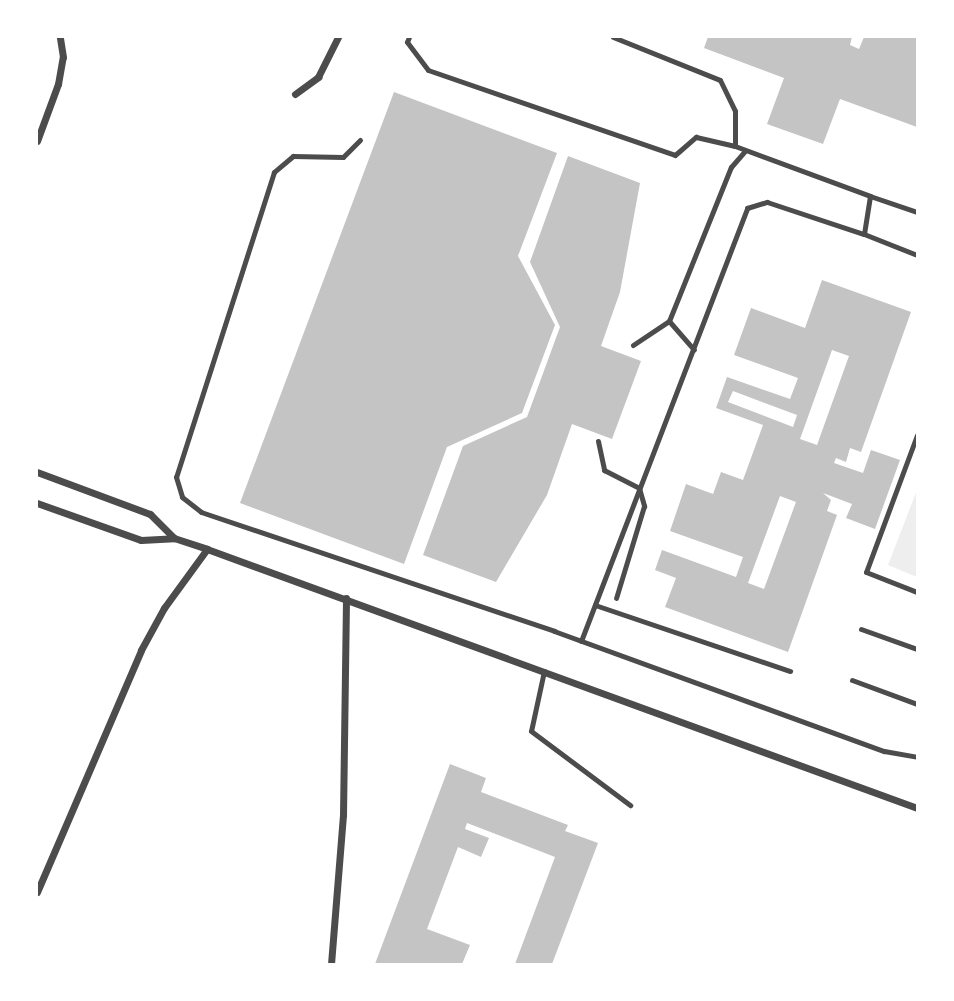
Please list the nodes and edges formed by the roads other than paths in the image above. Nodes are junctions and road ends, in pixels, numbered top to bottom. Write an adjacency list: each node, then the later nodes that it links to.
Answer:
1 (60, 37): 7 (street)
2 (338, 37): 5 (street)
3 (409, 37): 8 (lane)
4 (613, 37): 8 (lane)
5 (295, 94)
6 (360, 140): 29 (lane)
7 (37, 141)
8 (735, 146): 9 (lane)
9 (745, 151): 10 (lane); 14 (lane)
10 (870, 196): 11 (lane); 12 (lane)
11 (917, 212)
12 (864, 234): 13 (lane); 16 (lane)
13 (917, 255)
14 (669, 321): 15 (lane); 16 (lane)
15 (633, 345)
16 (694, 350): 20 (lane)
17 (917, 435): 24 (lane)
18 (598, 441): 20 (lane)
19 (37, 472): 22 (street)
20 (639, 488): 26 (lane); 27 (lane)
21 (37, 503): 22 (street)
22 (174, 538): 23 (street)
23 (207, 549): 25 (street); 38 (street)
24 (917, 592)
25 (346, 598): 31 (street); 39 (street)
26 (616, 598)
27 (595, 605): 29 (lane); 32 (lane)
28 (861, 629): 30 (lane)
29 (581, 641): 35 (lane)
30 (917, 649)
31 (544, 671): 36 (lane); 37 (street)
32 (790, 671)
33 (852, 680): 34 (lane)
34 (917, 704)
35 (917, 757)
36 (630, 805)
37 (917, 808)
38 (37, 892)
39 (331, 964)

